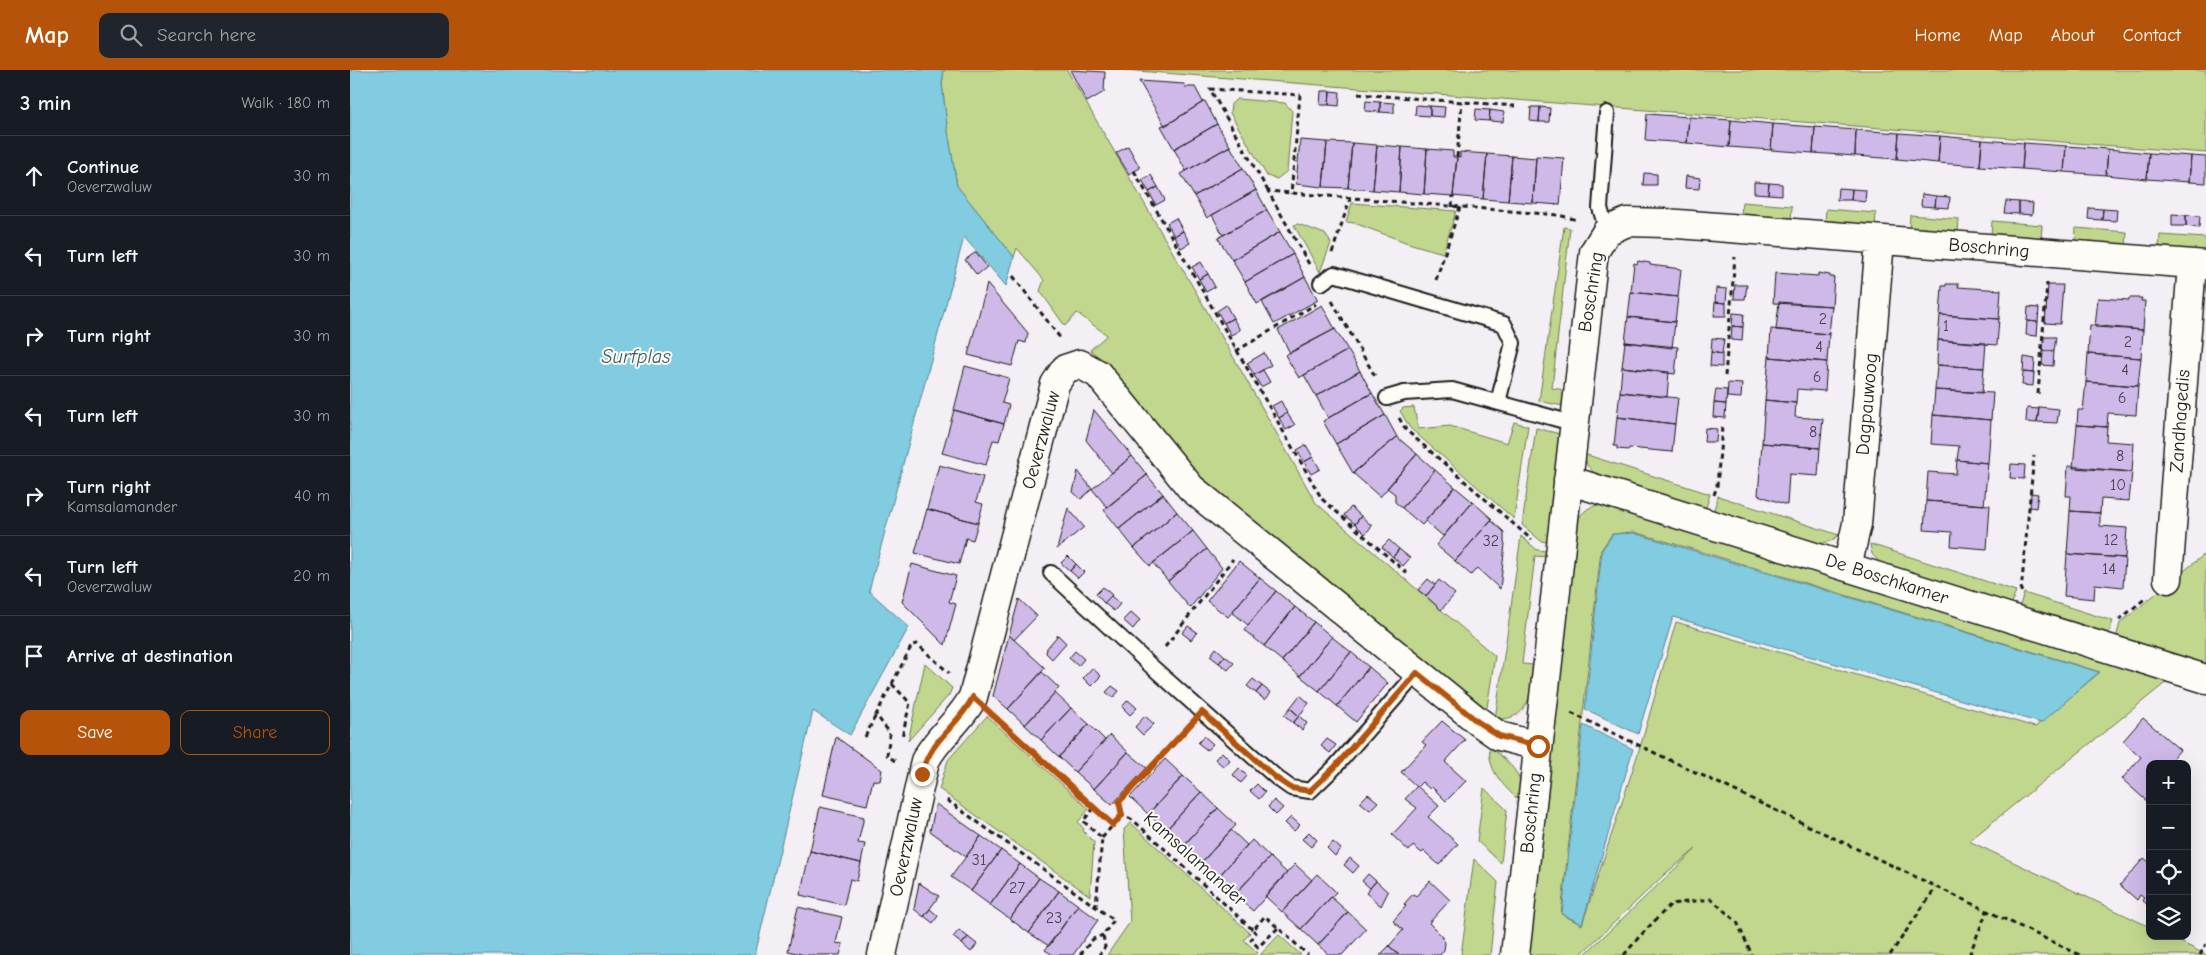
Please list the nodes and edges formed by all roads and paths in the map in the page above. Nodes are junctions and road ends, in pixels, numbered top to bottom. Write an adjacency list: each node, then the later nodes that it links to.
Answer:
1 (1358, 94): 2 (path)
2 (1462, 102): 3 (path); 5 (path)
3 (1515, 106)
4 (1607, 113): 14 (lane)
5 (1457, 157)
6 (1134, 171): 22 (path)
7 (1268, 191): 8 (path)
8 (1292, 194)
9 (1453, 196): 11 (path)
10 (1350, 199): 19 (path)
11 (1452, 206)
12 (1460, 207): 21 (path)
13 (1737, 229): 14 (street, Boschring); 15 (street, Boschring); 24 (path)
14 (1607, 231): 28 (street, Boschring)
15 (1880, 240): 16 (street, Boschring); 34 (street, Dagpauwoog)
16 (2049, 253): 17 (street, Boschring); 25 (path)
17 (2199, 265): 37 (street, Zandhagedis)
18 (1013, 276): 23 (path)
19 (1321, 283): 21 (lane)
20 (1321, 301): 22 (path)
21 (1429, 302): 27 (lane)
22 (1236, 351): 36 (path)
23 (1080, 364): 33 (street); 45 (street, Oeverzwaluw)
24 (1725, 376)
25 (2038, 394)
26 (1387, 398): 27 (lane)
27 (1498, 402): 28 (lane)
28 (1574, 421): 31 (street, Boschring)
29 (1722, 427): 32 (path)
30 (2034, 456): 38 (path)
31 (1568, 480): 32 (street, De Boschkamer); 46 (street, Boschring)
32 (1706, 524): 34 (street, De Boschkamer)
33 (1251, 537): 41 (path); 42 (street)
34 (1847, 567): 38 (street, De Boschkamer)
35 (1051, 573): 41 (lane)
36 (1410, 576)
37 (2168, 579): 39 (path)
38 (2011, 619): 39 (street, De Boschkamer)
39 (2108, 649): 43 (street, De Boschkamer)
40 (936, 661): 44 (path)
41 (1150, 665): 47 (lane)
42 (1417, 673): 47 (lane); 51 (street)
43 (2206, 679)
44 (892, 684): 48 (path); 50 (path)
45 (973, 697): 55 (street, Oeverzwaluw); 56 (path, Kamsalamander)
46 (1543, 700): 51 (street, Boschring); 60 (path)
47 (1202, 712): 57 (path)
48 (876, 715): 49 (path); 52 (path)
49 (865, 737)
50 (901, 745)
51 (1538, 746): 71 (street, Boschring)
52 (888, 749)
53 (899, 754): 54 (path)
54 (897, 762)
55 (920, 781): 61 (path); 67 (street, Oeverzwaluw)
56 (1094, 808): 58 (path, Kamsalamander); 59 (path)
57 (1122, 815): 58 (path, Kamsalamander); 64 (path, Kamsalamander)
58 (1113, 825): 59 (path)
59 (1102, 838): 61 (path)
60 (1936, 887): 62 (path); 74 (path)
61 (1096, 906): 65 (path)
62 (1987, 911): 75 (path); 76 (path)
63 (1278, 928): 64 (path, Kamsalamander); 64 (path); 70 (path, Kamsalamander)
64 (1253, 930)
65 (1104, 935): 68 (path); 69 (path)
66 (2206, 944): 77 (path)
67 (882, 955)
68 (1080, 955)
69 (1099, 955)
70 (1308, 955)
71 (1515, 955)
72 (1624, 955): 73 (path)
73 (1752, 955)
74 (1890, 955)
75 (1971, 955)
76 (2080, 955)
77 (2200, 955)

